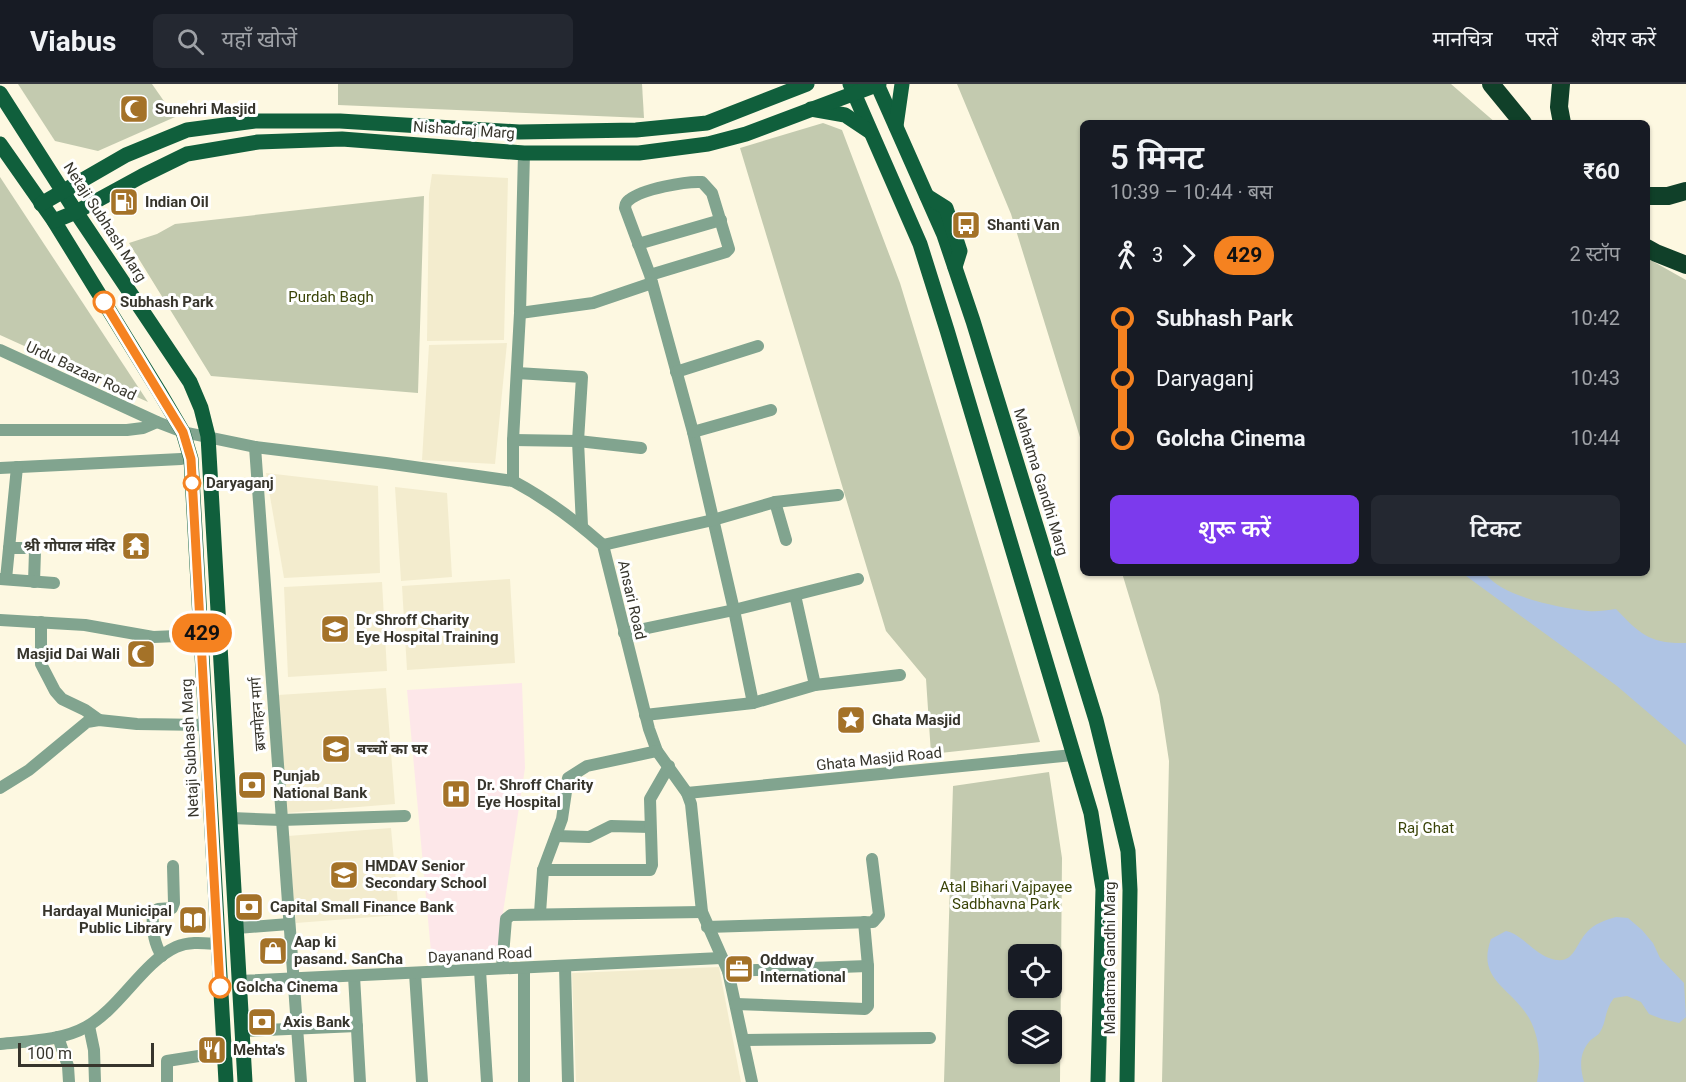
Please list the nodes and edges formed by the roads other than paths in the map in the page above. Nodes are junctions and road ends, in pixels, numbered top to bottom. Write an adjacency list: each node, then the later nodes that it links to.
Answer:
1 (878, 84): 6 (main road, Nishadraj Marg); 11 (main road, Mahatma Gandhi Marg)
2 (902, 84): 11 (main road)
3 (1491, 84): 9 (highway)
4 (1561, 84): 10 (highway)
5 (800, 86): 15 (main road, Nishadraj Marg)
6 (852, 89): 8 (main road, Nishadraj Marg); 12 (main road, Mahatma Gandhi Marg)
7 (0, 93): 15 (main road, Netaji Subhash Marg)
8 (811, 109): 12 (main road); 14 (main road, Nishadraj Marg)
9 (1521, 120)
10 (1561, 120)
11 (896, 127): 124 (main road, Mahatma Gandhi Marg)
12 (871, 133): 70 (main road, Mahatma Gandhi Marg)
13 (0, 144): 18 (main road, Netaji Subhash Marg)
14 (524, 153): 19 (main road, Nishadraj Marg); 26 (street)
15 (63, 191): 18 (main road, Nishadraj Marg); 19 (main road, Netaji Subhash Marg)
16 (1686, 191): 17 (highway)
17 (1650, 196)
18 (41, 204): 21 (main road, Netaji Subhash Marg)
19 (76, 212): 21 (main road, Nishadraj Marg); 36 (main road, Netaji Subhash Marg)
20 (721, 220): 22 (street); 22 (street); 25 (street)
21 (54, 222): 34 (main road, Netaji Subhash Marg)
22 (638, 244): 25 (street)
23 (1650, 250): 24 (highway)
24 (1686, 265)
25 (651, 279): 26 (street); 29 (street)
26 (520, 313): 30 (street)
27 (758, 345): 29 (street)
28 (0, 350): 32 (street, Urdu Bazaar Road)
29 (676, 372): 35 (street)
30 (517, 373): 37 (street); 38 (street)
31 (771, 410): 35 (street)
32 (157, 422): 33 (street); 34 (street, Urdu Bazaar Road)
33 (0, 430)
34 (183, 432): 36 (street, Ansari Road); 62 (main road, Netaji Subhash Marg)
35 (693, 432): 48 (street)
36 (208, 436): 39 (street, Ansari Road); 75 (main road, Netaji Subhash Marg)
37 (513, 440): 38 (street); 44 (street)
38 (578, 441): 40 (street); 49 (street)
39 (255, 447): 44 (street, Ansari Road); 76 (street, ब्रजमोहन मार्ग)
40 (641, 448)
41 (181, 459): 42 (street)
42 (17, 467): 43 (street); 47 (street)
43 (0, 468)
44 (513, 481): 49 (street, Ansari Road)
45 (838, 495): 46 (street)
46 (775, 502): 48 (street); 50 (street)
47 (6, 519): 52 (street)
48 (713, 520): 51 (street); 58 (street)
49 (582, 526): 51 (street, Ansari Road)
50 (786, 540)
51 (603, 545): 61 (street, Ansari Road)
52 (9, 548): 53 (street); 55 (street)
53 (3, 579): 55 (street)
54 (858, 579): 57 (street)
55 (34, 582): 56 (street)
56 (54, 583)
57 (795, 595): 58 (street); 64 (street)
58 (734, 610): 61 (street); 65 (street)
59 (0, 620): 60 (street)
60 (41, 622): 62 (street); 67 (street)
61 (624, 633): 66 (street, Ansari Road)
62 (202, 634): 68 (main road, Netaji Subhash Marg)
63 (900, 675): 64 (street)
64 (815, 685): 65 (street)
65 (753, 703): 66 (street)
66 (645, 715): 69 (street, Ansari Road)
67 (99, 720): 68 (street); 72 (street)
68 (207, 725): 88 (main road, Netaji Subhash Marg)
69 (657, 751): 71 (street, Ansari Road); 78 (street)
70 (1073, 755): 73 (street, Ghata Masjid Road); 123 (main road, Mahatma Gandhi Marg)
71 (669, 766): 73 (street, Ansari Road); 77 (street)
72 (0, 788)
73 (687, 792): 82 (street, Ansari Road)
74 (405, 816): 76 (street)
75 (231, 818): 76 (street); 87 (main road, Netaji Subhash Marg)
76 (281, 819): 85 (street, ब्रजमोहन मार्ग)
77 (650, 827): 78 (street); 81 (street)
78 (556, 837): 81 (street)
79 (872, 859): 84 (street)
80 (173, 866): 89 (street)
81 (543, 870): 83 (street)
82 (702, 912): 83 (street); 86 (street, Ansari Road)
83 (540, 913): 93 (street)
84 (864, 922): 86 (street); 92 (street)
85 (289, 924): 87 (street); 99 (street, ब्रजमोहन मार्ग)
86 (707, 927): 90 (street, Ansari Road)
87 (237, 928): 100 (main road, Netaji Subhash Marg)
88 (218, 944): 89 (street); 110 (main road, Netaji Subhash Marg)
89 (162, 956): 102 (street)
90 (721, 958): 91 (street, Dayanand Road); 96 (street, Ansari Road)
91 (565, 966): 94 (street, Dayanand Road); 121 (street)
92 (868, 966): 96 (street); 101 (street)
93 (502, 968): 94 (street, Dayanand Road); 95 (street, Dayanand Road)
94 (524, 968): 120 (street)
95 (480, 970): 97 (street, Dayanand Road); 119 (street)
96 (728, 971): 101 (street, Ansari Road)
97 (415, 973): 98 (street, Dayanand Road); 118 (street)
98 (354, 976): 99 (street, Dayanand Road); 103 (street)
99 (293, 979): 100 (street, Dayanand Road); 104 (street, ब्रजमोहन मार्ग)
100 (240, 981): 105 (main road, Netaji Subhash Marg)
101 (736, 1004): 108 (street, Ansari Road)
102 (89, 1026): 106 (street); 112 (street)
103 (357, 1026): 104 (street); 117 (street)
104 (297, 1028): 105 (street); 116 (street, ब्रजमोहन मार्ग)
105 (242, 1031): 115 (main road, Netaji Subhash Marg)
106 (58, 1037): 109 (street); 111 (street)
107 (930, 1038): 108 (street)
108 (745, 1040): 122 (street, Ansari Road)
109 (0, 1044)
110 (224, 1052): 113 (street); 114 (main road, Netaji Subhash Marg)
111 (69, 1082)
112 (95, 1082)
113 (167, 1082)
114 (226, 1082)
115 (245, 1082)
116 (300, 1082)
117 (360, 1082)
118 (422, 1082)
119 (486, 1082)
120 (524, 1082)
121 (568, 1082)
122 (752, 1082)
123 (1098, 1082)
124 (1127, 1082)

